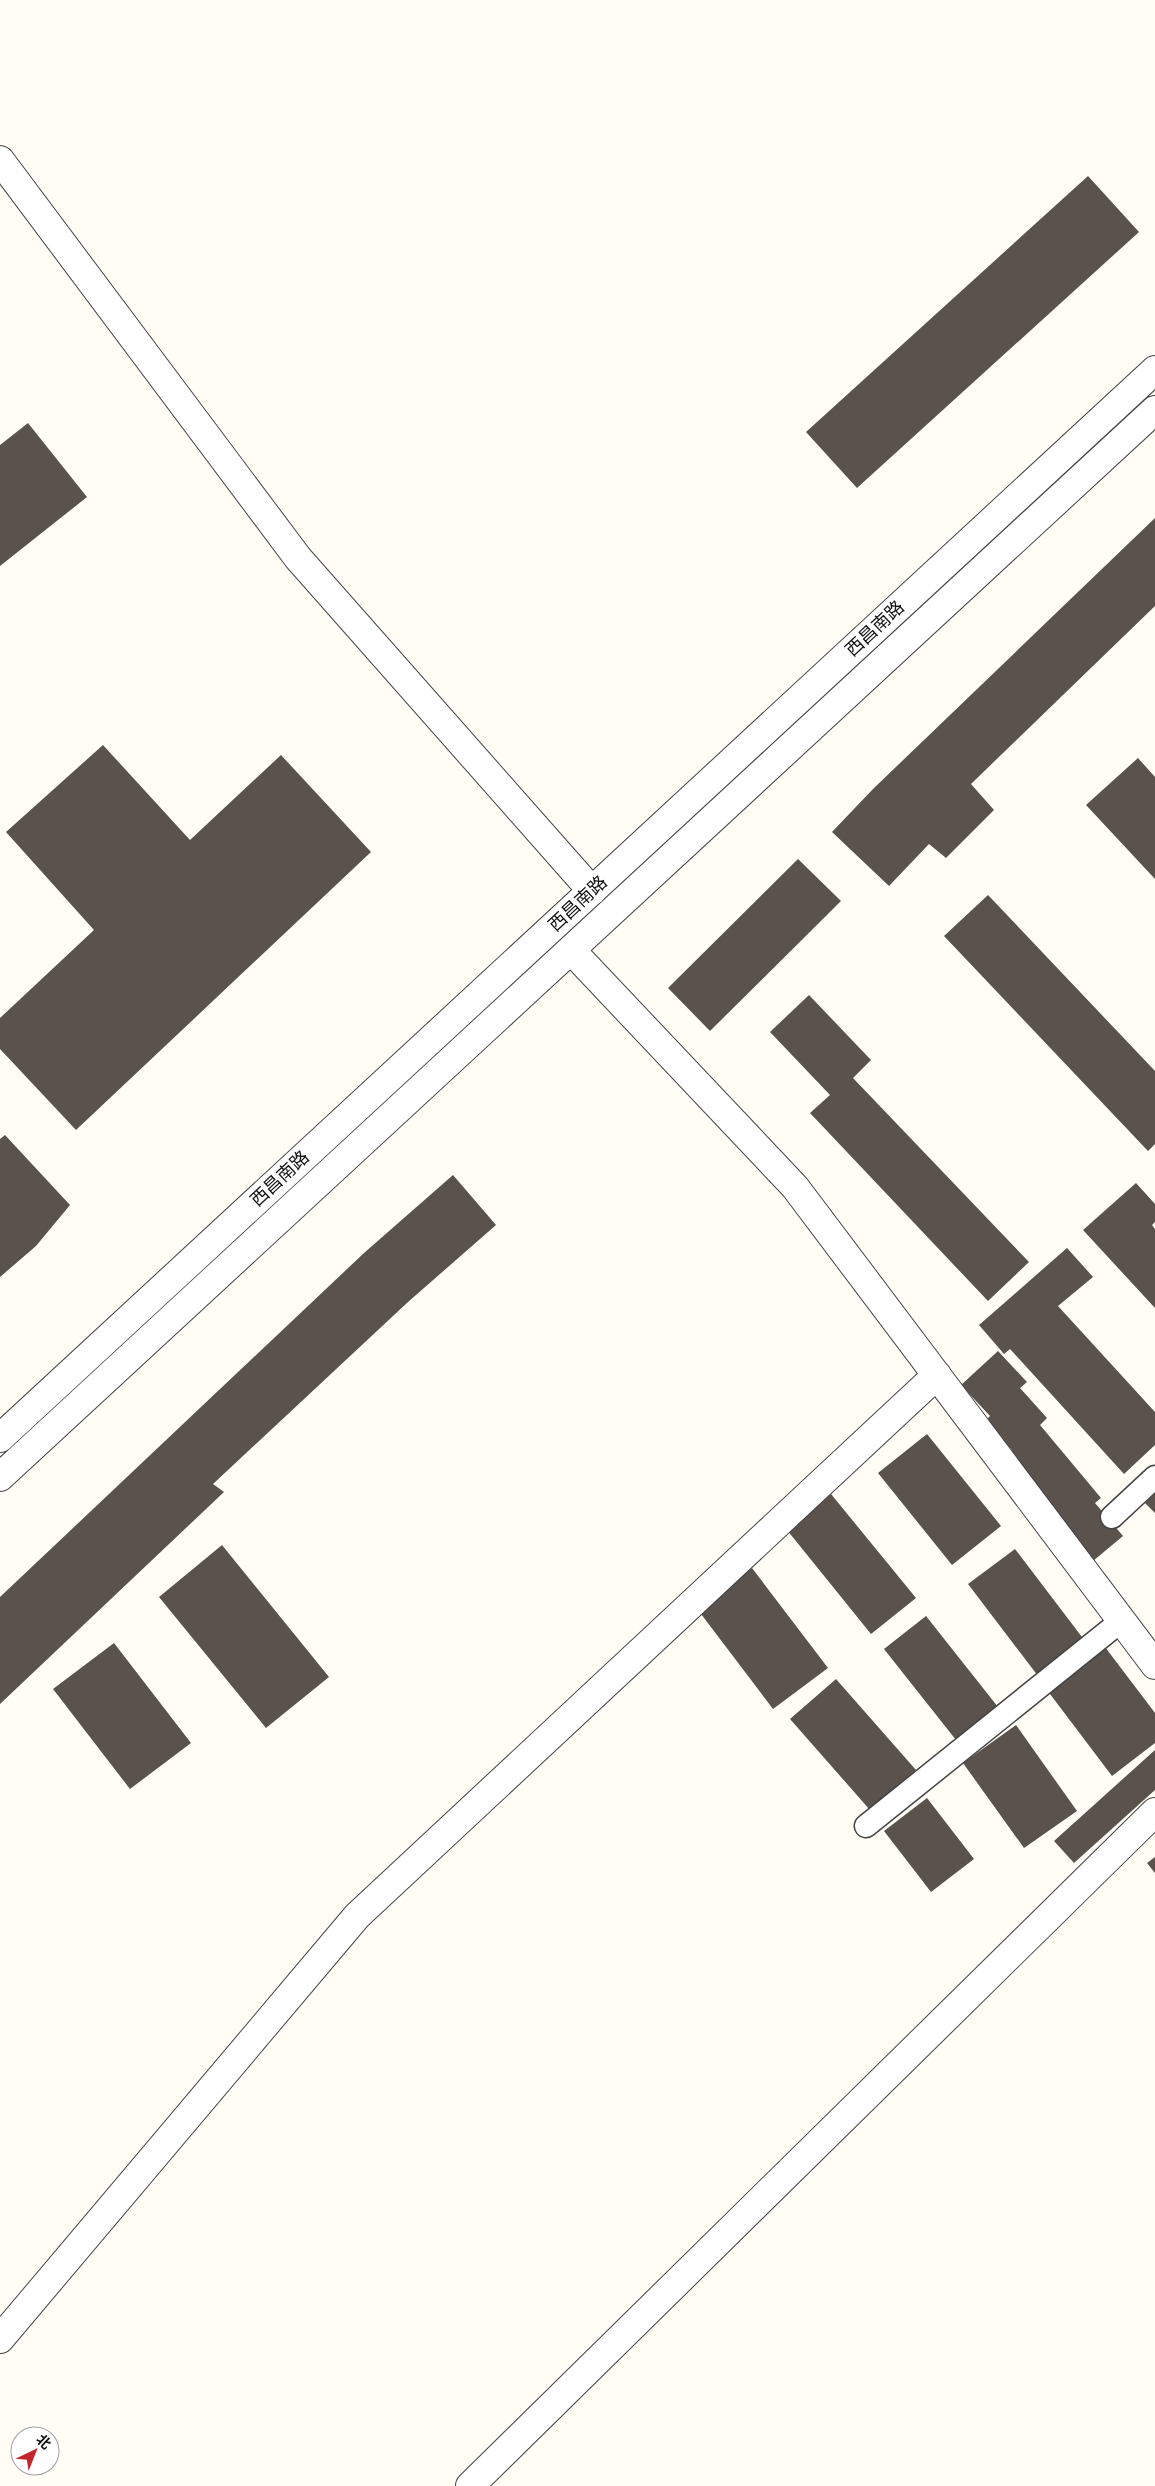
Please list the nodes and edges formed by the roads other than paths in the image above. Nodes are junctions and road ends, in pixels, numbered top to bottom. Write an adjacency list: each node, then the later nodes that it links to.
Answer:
1 (0, 160): 4 (street)
2 (1155, 370): 4 (street, 西昌南路)
3 (1155, 410): 5 (street, 西昌南路)
4 (592, 891): 7 (street, 西昌南路)
5 (571, 950): 6 (street); 8 (street, 西昌南路)
6 (937, 1375): 11 (street); 15 (street)
7 (0, 1438)
8 (0, 1477)
9 (1155, 1477): 10 (lane)
10 (1112, 1517)
11 (1122, 1621): 12 (street); 14 (lane)
12 (1155, 1665)
13 (1155, 1812): 16 (street)
14 (866, 1826)
15 (0, 2339)
16 (470, 2486)

